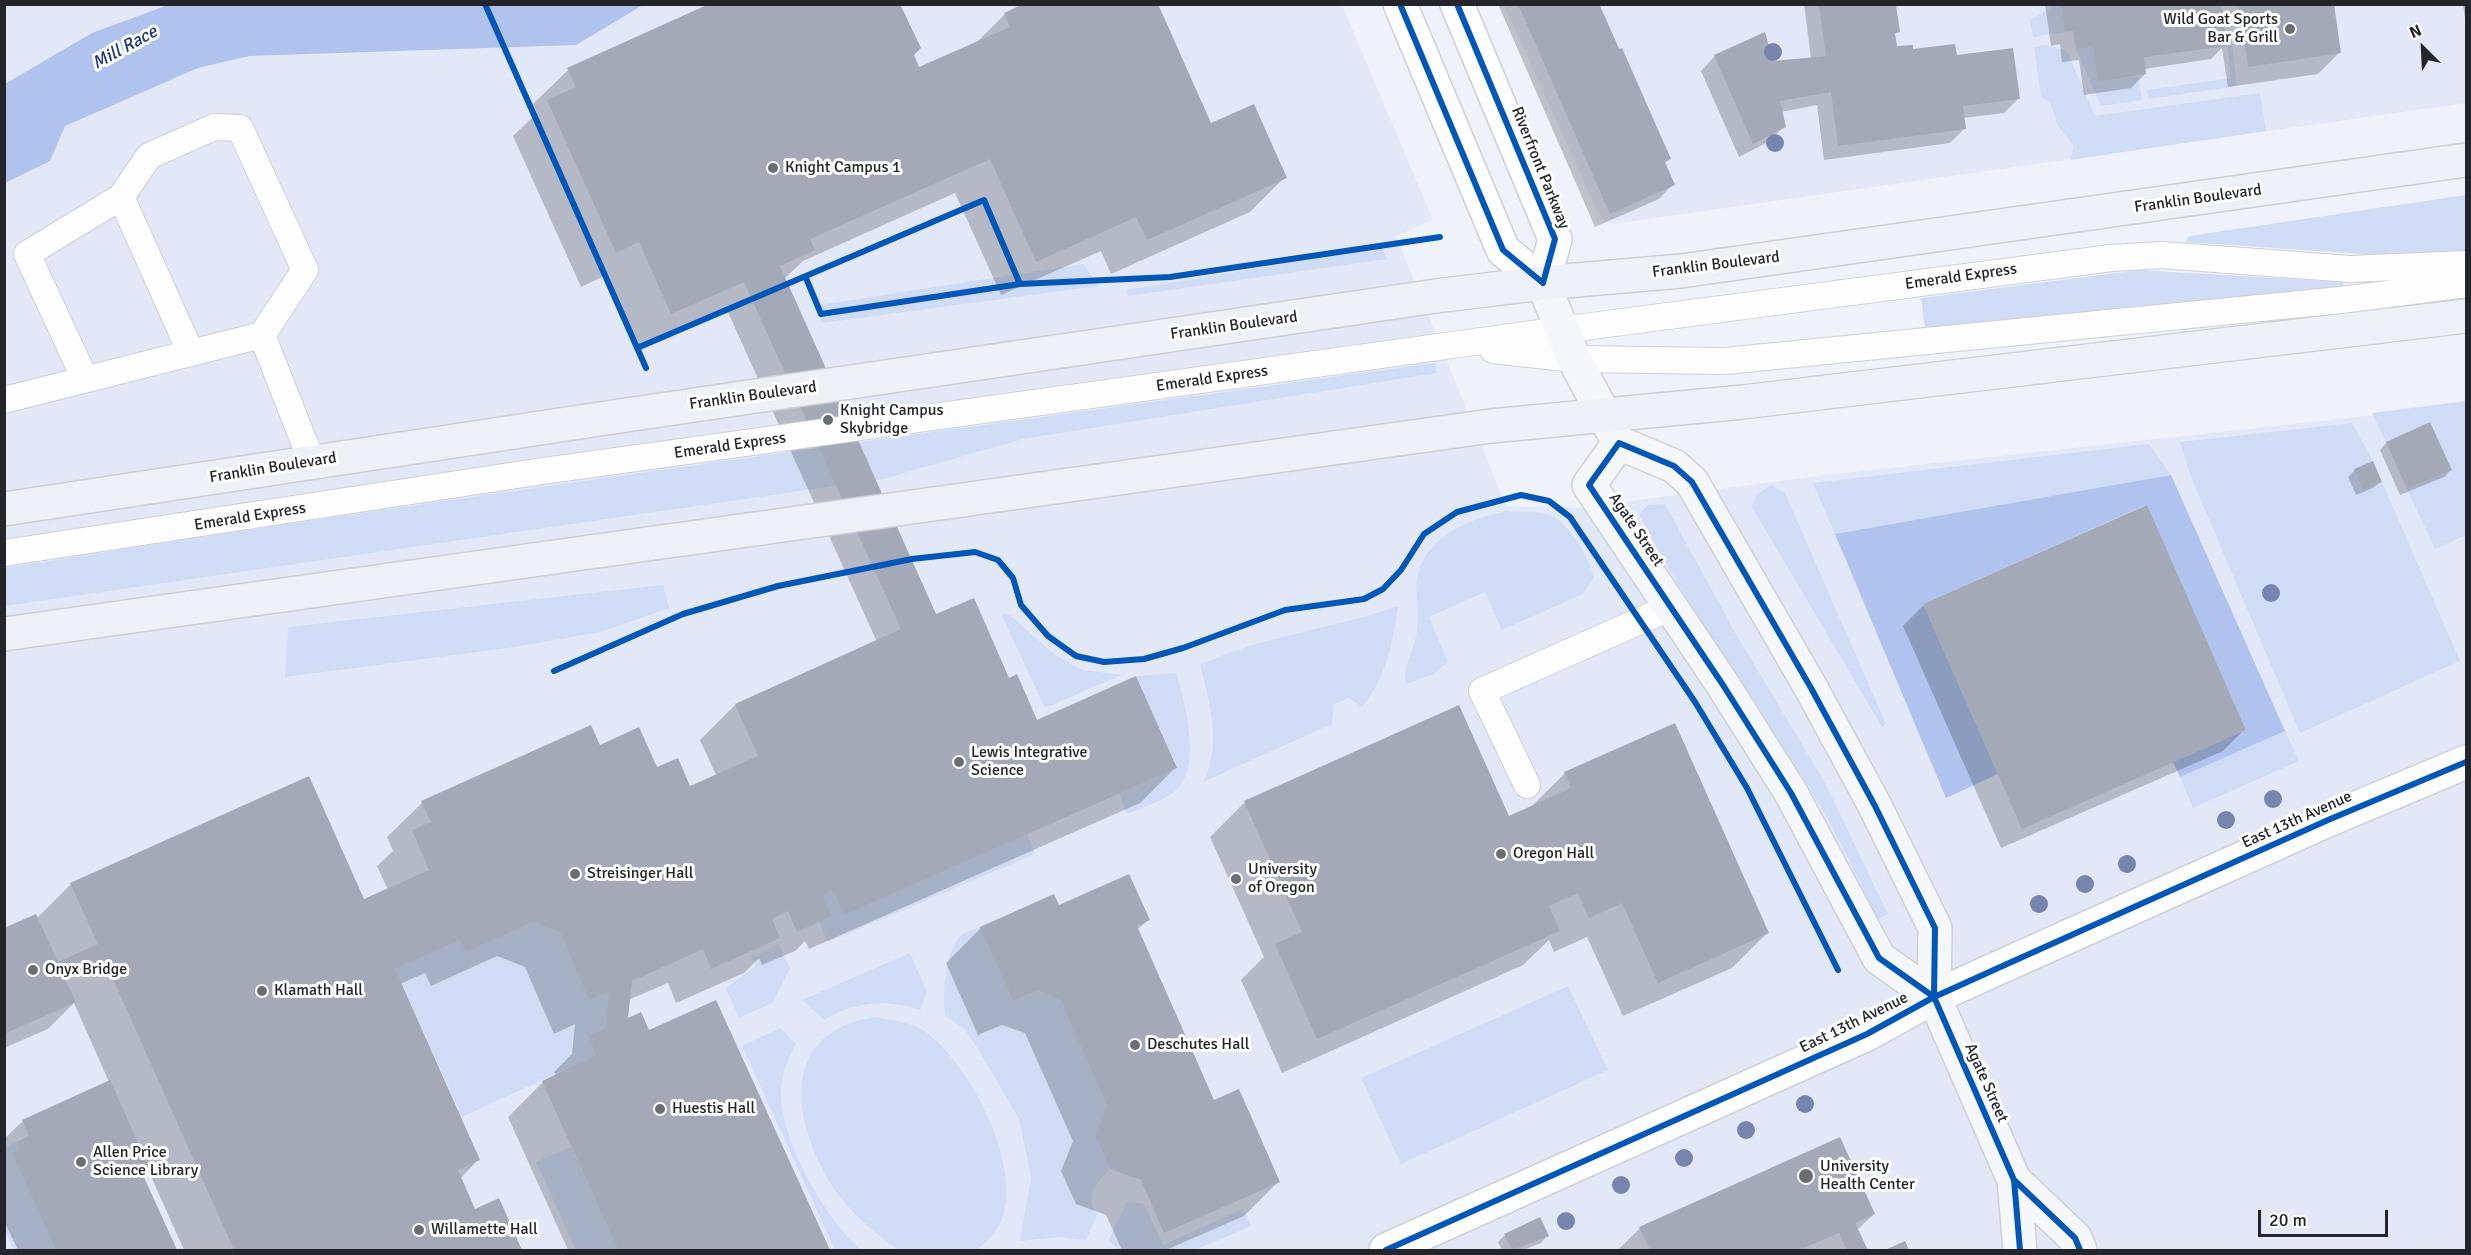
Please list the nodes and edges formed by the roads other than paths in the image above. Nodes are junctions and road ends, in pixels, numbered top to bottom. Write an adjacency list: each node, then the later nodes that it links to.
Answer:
1 (1400, 4): 6 (street)
2 (1456, 4): 6 (street, Riverfront Parkway)
3 (2466, 160): 6 (main road, Franklin Boulevard)
4 (121, 197): 9 (lane); 11 (lane); 12 (lane)
5 (2466, 264): 10 (lane, Emerald Express)
6 (1543, 283): 10 (street); 16 (main road, Franklin Boulevard)
7 (2466, 284): 10 (lane, Emerald Express)
8 (2466, 316): 14 (main road)
9 (262, 335): 11 (lane); 16 (lane)
10 (1568, 345): 14 (street); 18 (lane, Emerald Express)
11 (191, 353): 12 (lane)
12 (85, 379): 13 (lane)
13 (4, 400)
14 (1603, 413): 15 (street); 20 (main road)
15 (1619, 444): 19 (street, Agate Street); 23 (street, Agate Street)
16 (312, 462): 17 (main road, Franklin Boulevard)
17 (4, 509)
18 (4, 553)
19 (1671, 608): 22 (lane); 23 (street, Agate Street)
20 (4, 634)
21 (2466, 762): 23 (street, East 13th Avenue)
22 (1527, 785)
23 (1934, 997): 24 (street, Agate Street); 25 (street, East 13th Avenue)
24 (2014, 1180): 26 (street, Agate Street); 27 (street, Agate Street)
25 (1386, 1251)
26 (2020, 1251)
27 (2080, 1251)

